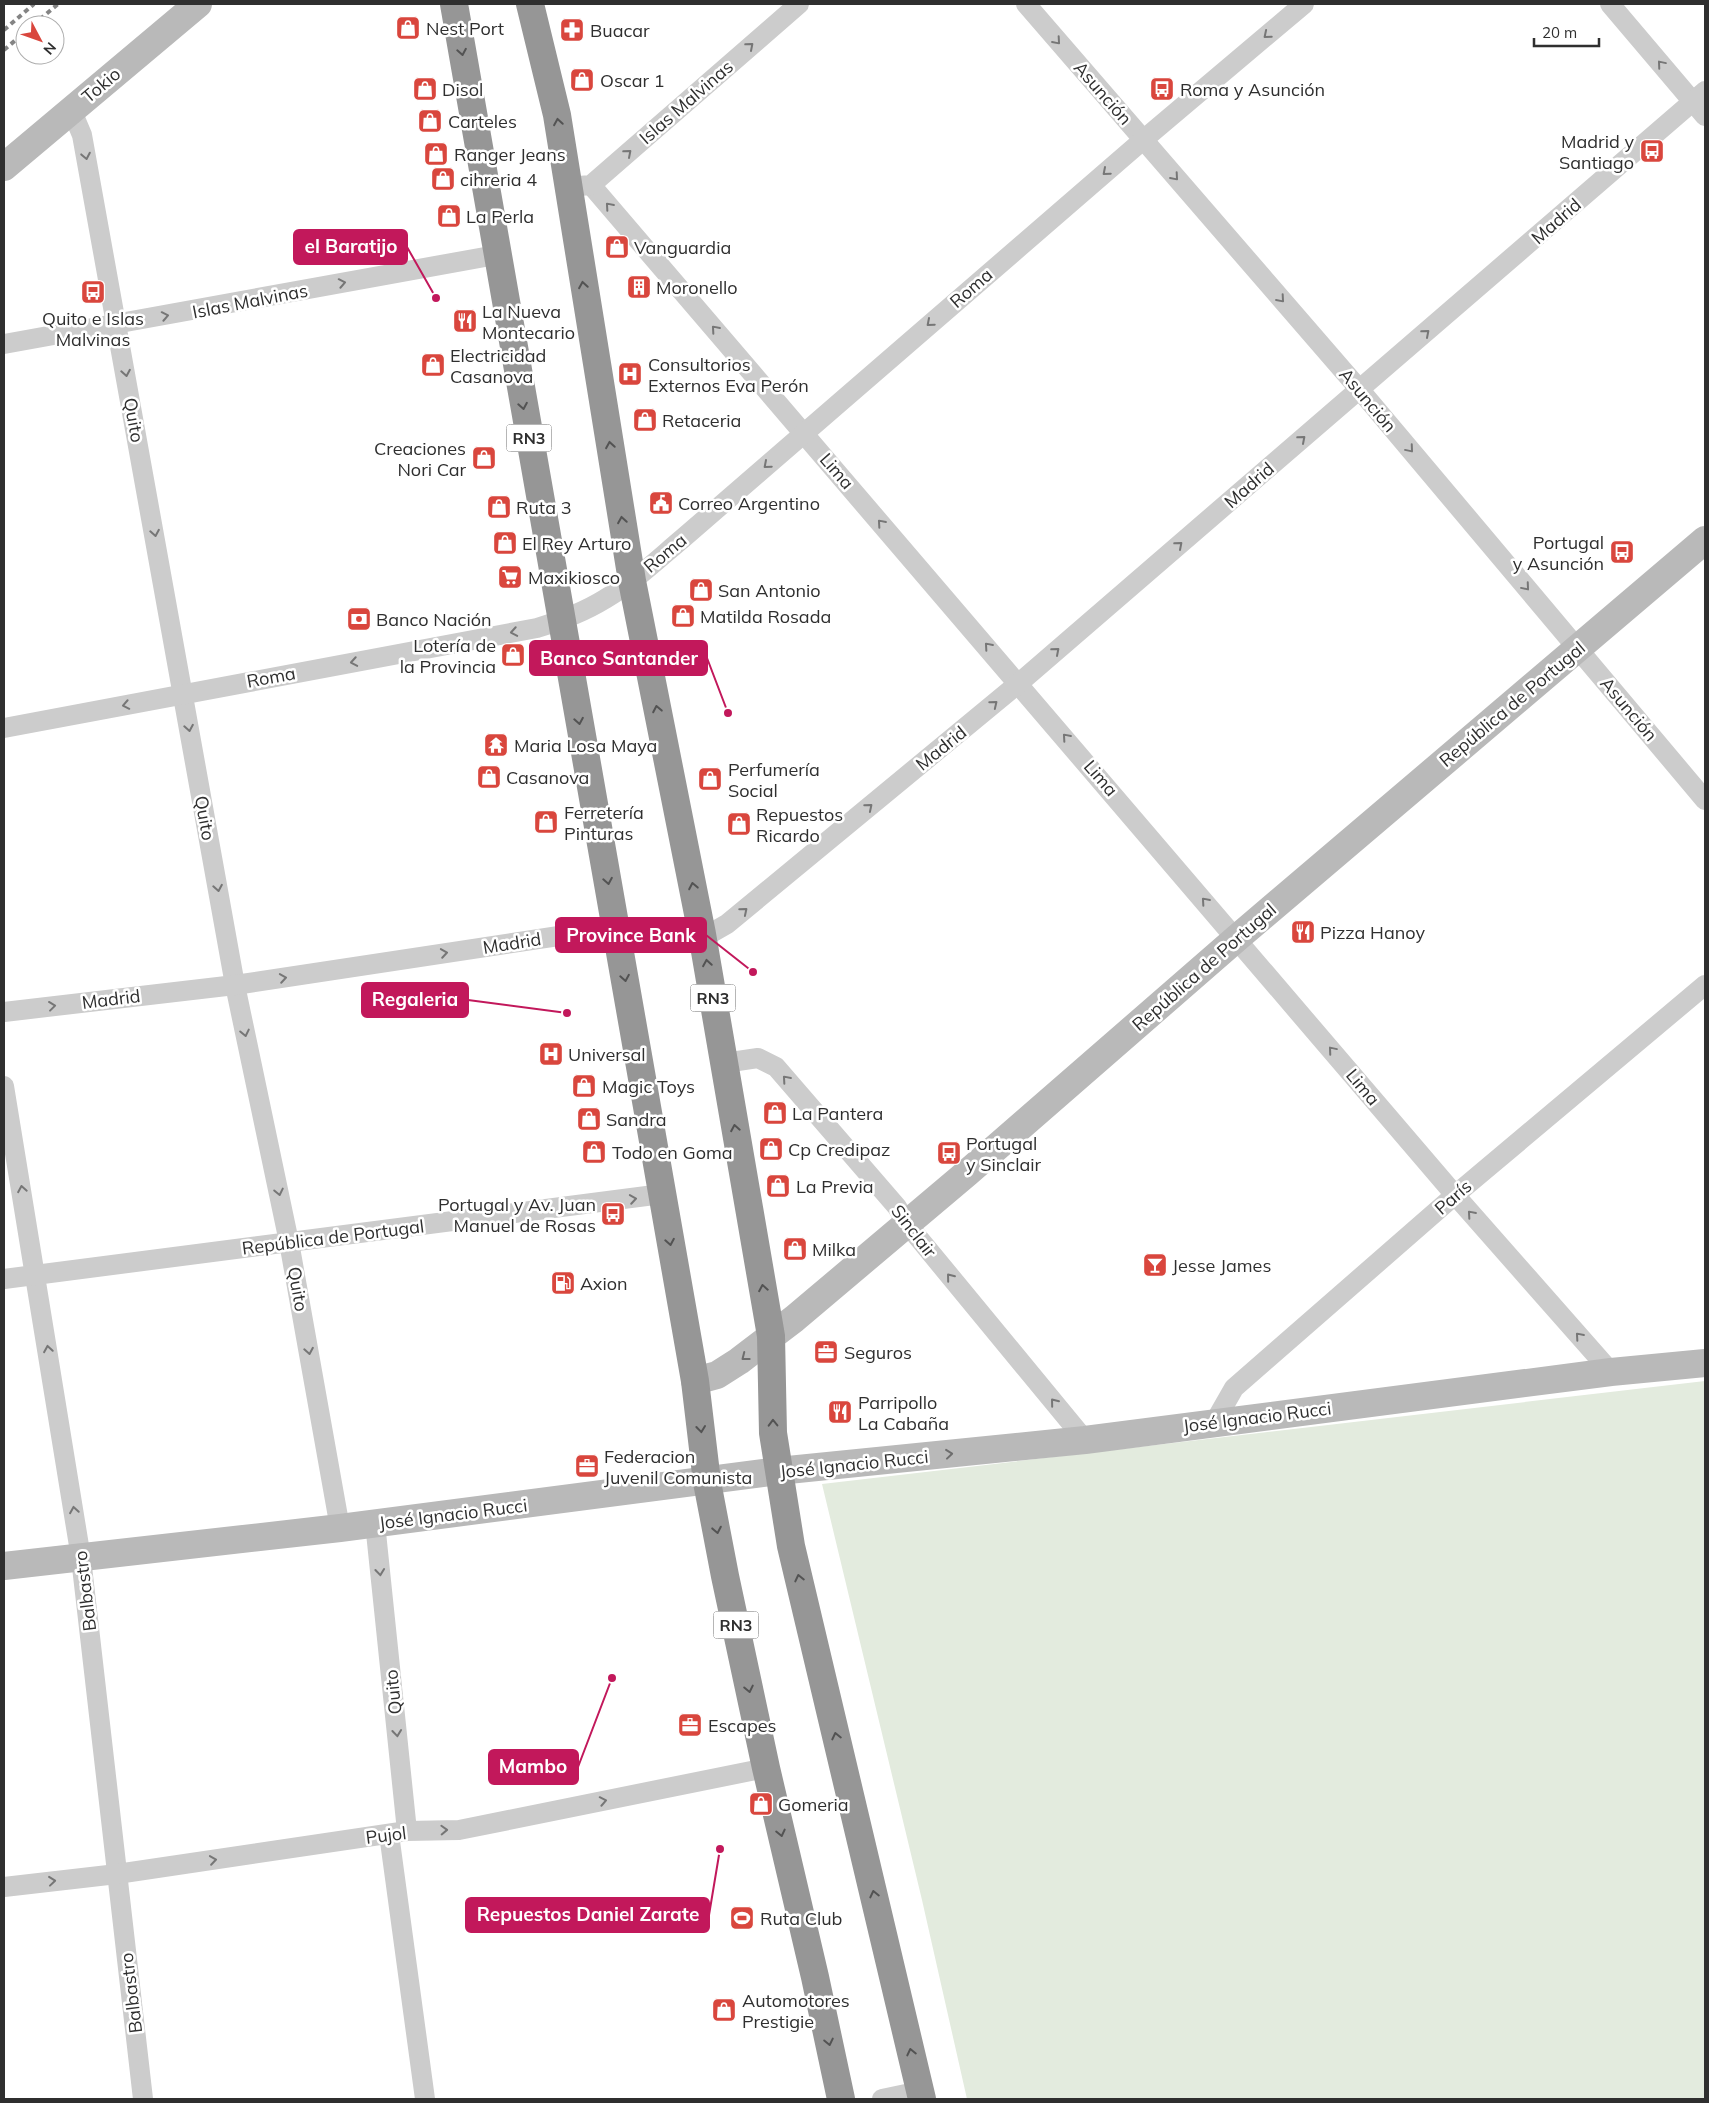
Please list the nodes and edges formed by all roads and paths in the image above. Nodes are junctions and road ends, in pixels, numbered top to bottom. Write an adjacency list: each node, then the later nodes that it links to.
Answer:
1 (198, 4): 9 (street, Tokio)
2 (454, 4): 13 (highway, RN3, one-way to 13)
3 (530, 4): 12 (highway, RN3, one-way to 3)
4 (799, 4): 12 (street, Islas Malvinas, one-way to 4)
5 (1026, 4): 10 (street, Asunción, one-way to 10)
6 (1304, 4): 10 (street, Roma, one-way to 10)
7 (1610, 4): 8 (street, one-way to 7)
8 (1701, 103): 16 (street, Madrid, one-way to 8)
9 (71, 110): 11 (street, Tokio); 14 (street, Quito, one-way to 14)
10 (1143, 140): 16 (street, Asunción, one-way to 16); 17 (street, Roma, one-way to 17)
11 (4, 167)
12 (579, 186): 17 (street, Lima, one-way to 12); 19 (highway, RN3, one-way to 12)
13 (496, 255): 14 (street, Islas Malvinas, one-way to 13); 20 (highway, RN3, one-way to 20)
14 (117, 325): 15 (street, Islas Malvinas); 23 (street, Quito, one-way to 23)
15 (4, 344)
16 (1360, 390): 21 (street, Asunción, one-way to 21); 22 (street, Madrid, one-way to 16)
17 (803, 433): 19 (street, Roma, one-way to 19); 22 (street, Lima, one-way to 17)
18 (1705, 540): 21 (street, República de Portugal)
19 (632, 581): 20 (street, Roma); 27 (highway, RN3, one-way to 19)
20 (561, 620): 23 (street, Roma, one-way to 23); 26 (highway, RN3, one-way to 26)
21 (1577, 648): 25 (street, Asunción); 28 (street, República de Portugal)
22 (1020, 683): 27 (street, Madrid, one-way to 22); 28 (street, Lima, one-way to 22)
23 (183, 694): 24 (street, Roma, one-way to 24); 30 (street, Quito, one-way to 30)
24 (4, 728)
25 (1705, 800)
26 (616, 930): 27 (street, Madrid); 30 (street, Madrid, one-way to 26); 34 (highway, RN3, one-way to 34)
27 (702, 934): 32 (highway, RN3, one-way to 27)
28 (1237, 938): 35 (street, Lima, one-way to 28); 36 (street, República de Portugal)
29 (1705, 984): 35 (street, París)
30 (235, 985): 31 (street, Madrid, one-way to 30); 37 (street, Quito, one-way to 37)
31 (4, 1012)
32 (724, 1063): 36 (street, Sinclair, one-way to 32); 40 (highway, RN3, one-way to 32)
33 (4, 1086): 38 (street, Balbastro, one-way to 33)
34 (662, 1194): 37 (street, República de Portugal, one-way to 34); 43 (highway, RN3, one-way to 43)
35 (1455, 1195): 42 (street, Lima, one-way to 35); 44 (street, París)
36 (907, 1224): 40 (street, República de Portugal); 45 (street, Sinclair, one-way to 36)
37 (289, 1242): 38 (street, República de Portugal); 49 (street, Quito, one-way to 49)
38 (37, 1275): 39 (street, República de Portugal); 50 (street, Balbastro, one-way to 38)
39 (4, 1279)
40 (771, 1336): 43 (street, República de Portugal, one-way to 43); 46 (highway, RN3, one-way to 40)
41 (1705, 1362): 42 (street, José Ignacio Rucci)
42 (1611, 1372): 44 (street, José Ignacio Rucci)
43 (695, 1381): 47 (highway, RN3, one-way to 47)
44 (1214, 1422): 45 (street, José Ignacio Rucci)
45 (1085, 1440): 46 (street, José Ignacio Rucci, one-way to 45)
46 (778, 1471): 47 (street, José Ignacio Rucci); 56 (highway, RN3, one-way to 46)
47 (708, 1482): 48 (street, José Ignacio Rucci); 52 (highway, RN3, one-way to 52)
48 (375, 1523): 49 (street, José Ignacio Rucci); 53 (street, Quito, one-way to 53)
49 (340, 1528): 50 (street, José Ignacio Rucci)
50 (81, 1558): 51 (street, José Ignacio Rucci); 54 (street, Balbastro)
51 (4, 1566)
52 (766, 1768): 53 (street, Pujol, one-way to 52); 59 (highway, RN3, one-way to 59)
53 (398, 1833): 54 (street, Pujol, one-way to 53); 58 (street, Quito)
54 (117, 1874): 55 (street, Pujol, one-way to 54); 57 (street, Balbastro)
55 (4, 1887)
56 (917, 2095): 60 (street)
57 (143, 2099)
58 (425, 2099)
59 (841, 2099)
60 (882, 2099)

